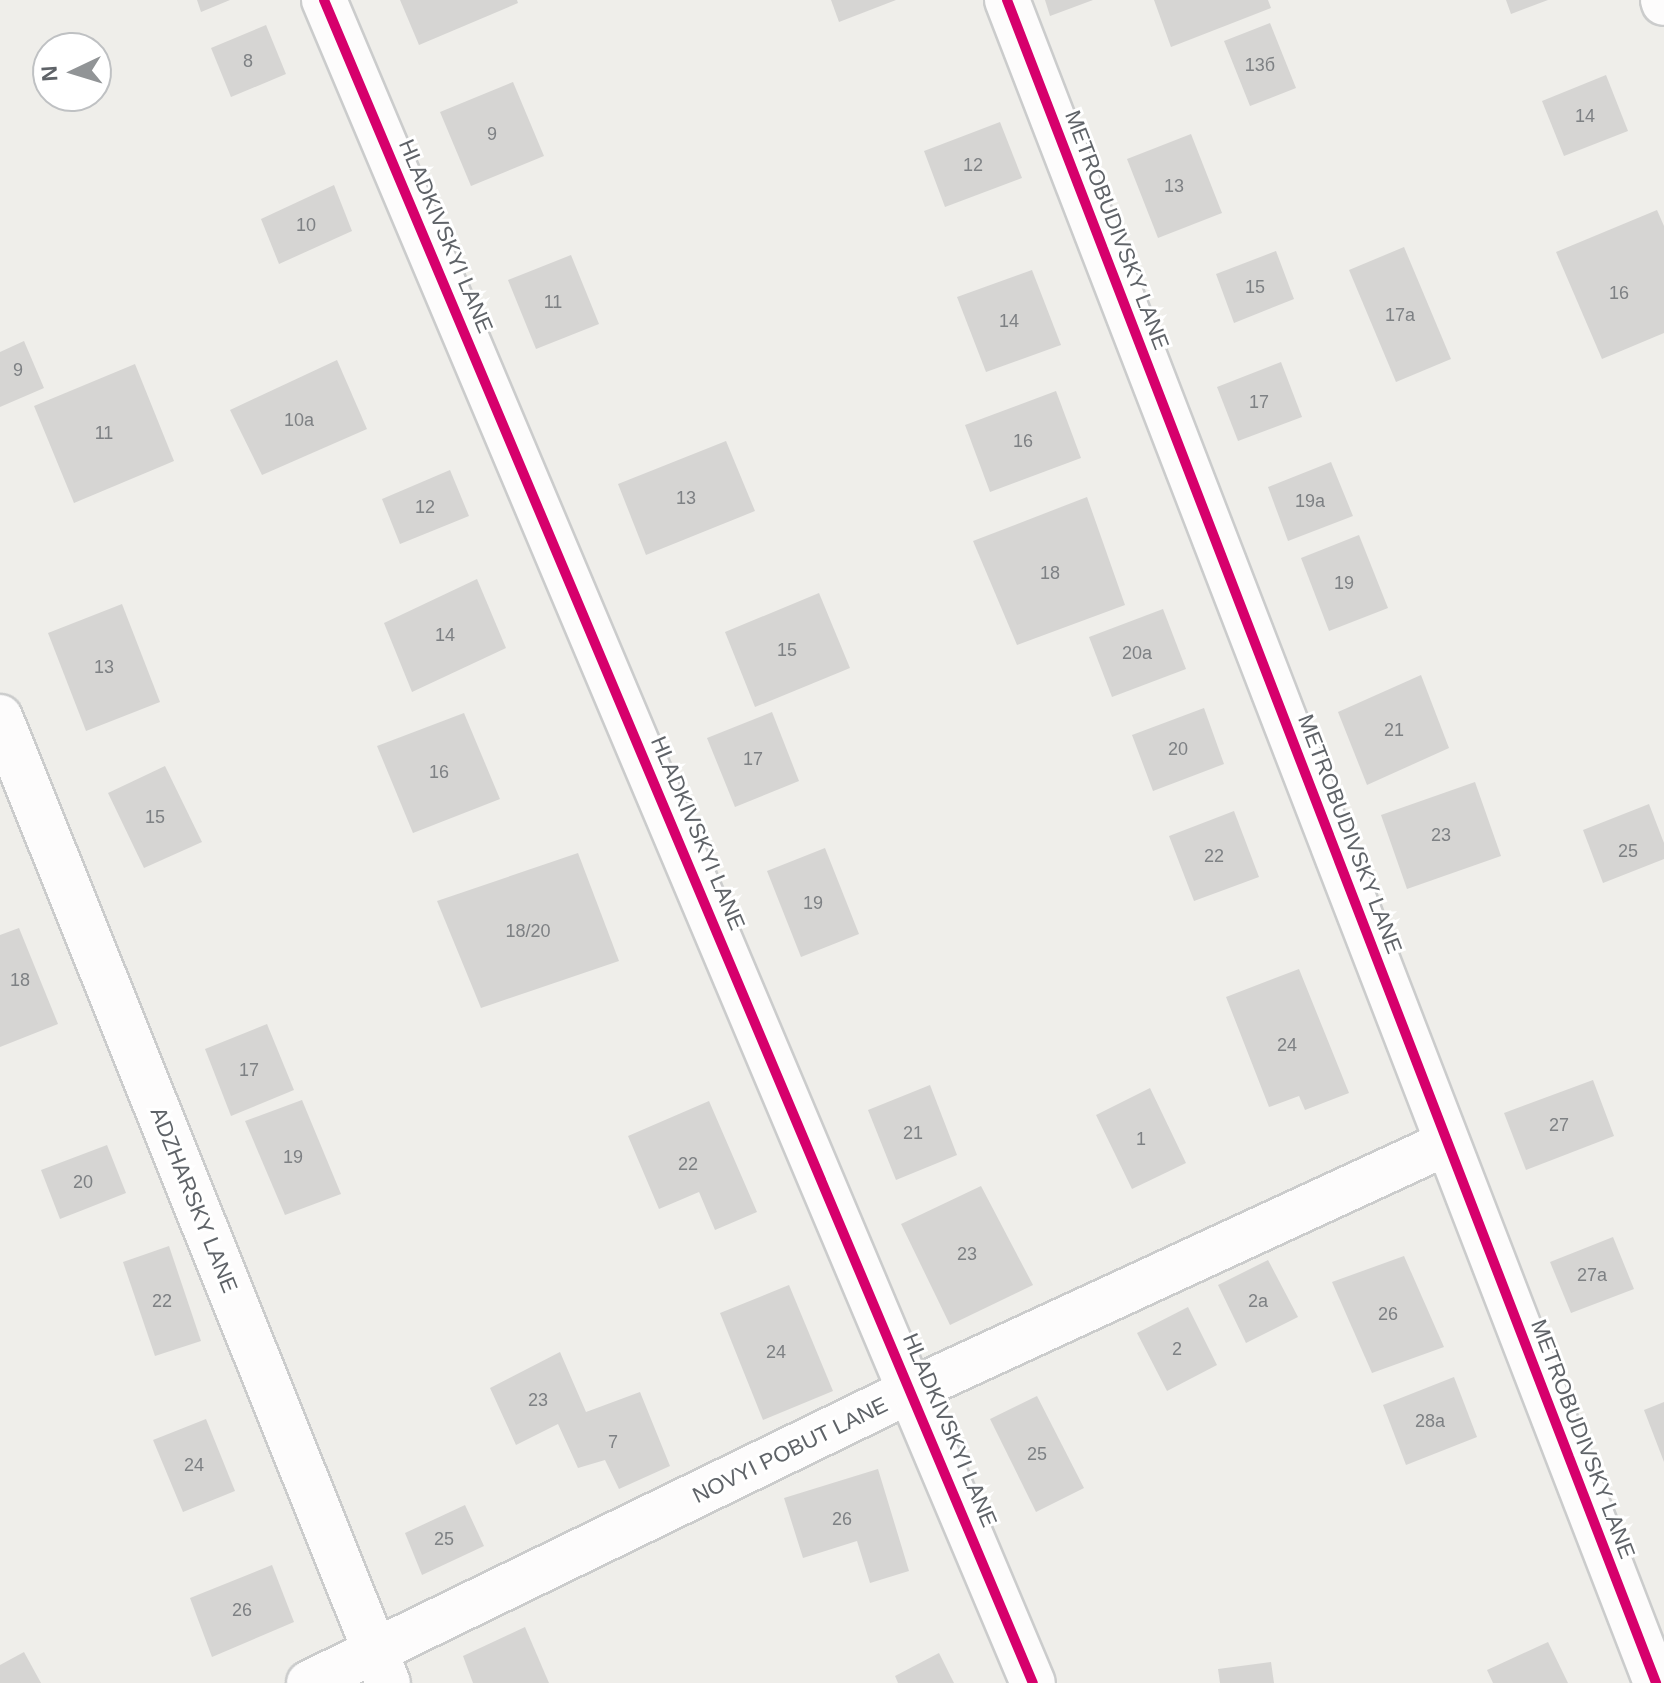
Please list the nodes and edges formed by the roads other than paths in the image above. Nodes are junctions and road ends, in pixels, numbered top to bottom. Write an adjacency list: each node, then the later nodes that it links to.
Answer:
1 (324, 0): 5 (street, HLADKIVSKYI LANE)
2 (1007, 0): 4 (street, METROBUDIVSKY LANE)
3 (0, 717): 6 (street, ADZHARSKY LANE)
4 (1447, 1143): 5 (street, NOVYI POBUT LANE); 9 (street, METROBUDIVSKY LANE)
5 (912, 1390): 6 (street, NOVYI POBUT LANE); 8 (street, HLADKIVSKYI LANE)
6 (382, 1669): 7 (street, NOVYI POBUT LANE)
7 (309, 1683)
8 (1033, 1683)
9 (1656, 1683)

